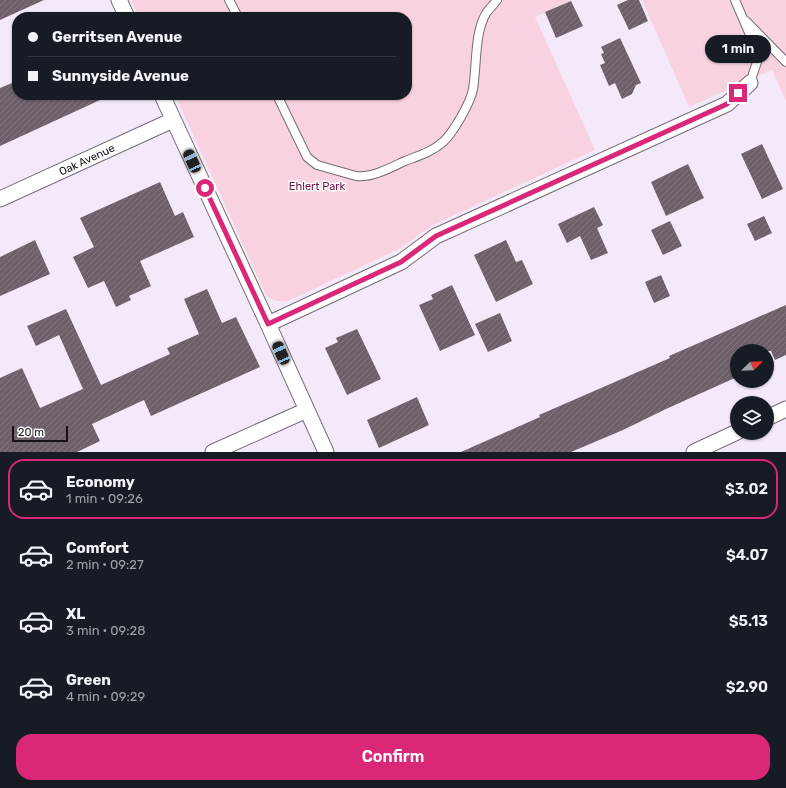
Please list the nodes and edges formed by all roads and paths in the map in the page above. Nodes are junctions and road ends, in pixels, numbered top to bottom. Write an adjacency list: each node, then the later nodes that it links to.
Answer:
1 (119, 0): 5 (street)
2 (229, 0): 6 (lane)
3 (497, 0): 11 (lane)
4 (735, 0): 7 (lane)
5 (125, 12)
6 (235, 12)
7 (742, 17): 8 (lane); 9 (lane)
8 (786, 62)
9 (750, 82): 14 (street)
10 (164, 100): 12 (street)
11 (279, 100)
12 (173, 120): 13 (street, Oak Avenue); 14 (street)
13 (0, 199)
14 (268, 324): 15 (street)
15 (307, 410): 19 (street); 20 (street)
16 (786, 410): 17 (street)
17 (774, 415)
18 (730, 435): 21 (street)
19 (213, 452)
20 (326, 452)
21 (694, 452)

